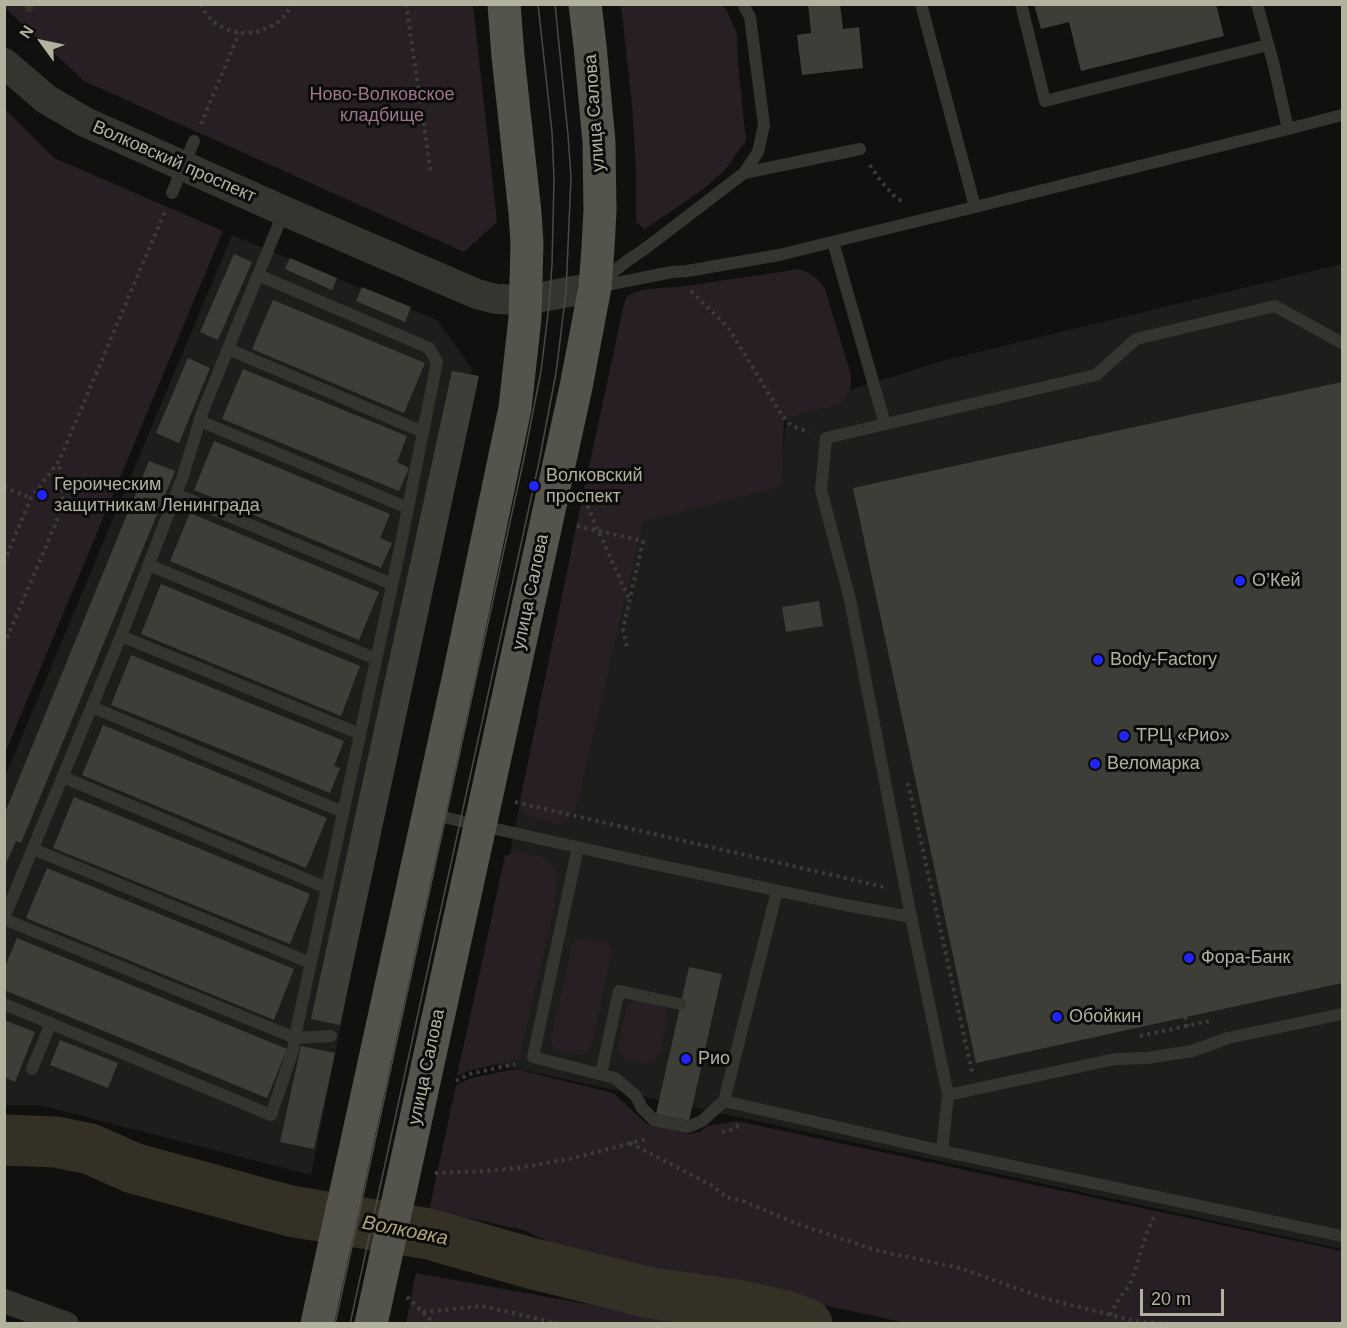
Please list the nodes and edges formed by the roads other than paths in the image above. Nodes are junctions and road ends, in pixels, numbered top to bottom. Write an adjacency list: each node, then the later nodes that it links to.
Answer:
1 (504, 4): 18 (main road)
2 (585, 4): 17 (main road, улица Салова)
3 (743, 4): 12 (lane)
4 (921, 4): 13 (lane)
5 (1021, 4): 7 (lane)
6 (1257, 4): 7 (lane)
7 (1268, 45): 10 (lane)
8 (4, 63): 14 (street, Волковский проспект)
9 (1342, 115): 10 (lane)
10 (1288, 129): 13 (lane)
11 (860, 149): 12 (lane)
12 (744, 173): 17 (lane)
13 (975, 207): 15 (lane)
14 (284, 211): 16 (lane); 18 (street, Волковский проспект)
15 (832, 242): 17 (lane); 22 (lane)
16 (258, 275): 20 (lane); 23 (lane)
17 (595, 287): 18 (street, Волковский проспект); 35 (main road, улица Салова)
18 (526, 300): 34 (main road)
19 (1342, 344): 22 (lane)
20 (228, 349): 21 (lane); 23 (lane)
21 (200, 421): 24 (lane); 25 (lane)
22 (885, 424): 40 (lane)
23 (423, 432): 25 (lane)
24 (177, 494): 26 (lane); 27 (lane)
25 (408, 508): 27 (lane)
26 (149, 566): 28 (lane); 29 (lane)
27 (392, 584): 29 (lane)
28 (121, 636): 30 (lane); 31 (lane)
29 (376, 659): 31 (lane)
30 (92, 707): 32 (lane); 33 (lane)
31 (360, 734): 33 (lane)
32 (63, 777): 37 (lane); 38 (lane)
33 (343, 812): 38 (lane)
34 (428, 813): 35 (lane); 57 (main road)
35 (480, 825): 36 (lane); 58 (main road, улица Салова)
36 (578, 848): 39 (lane); 50 (lane)
37 (33, 849): 41 (lane); 42 (lane)
38 (327, 888): 42 (lane)
39 (777, 891): 40 (lane); 52 (lane)
40 (911, 918): 51 (lane)
41 (4, 919): 48 (lane)
42 (311, 963): 48 (lane)
43 (4, 1004): 46 (lane)
44 (680, 1004): 50 (lane)
45 (1342, 1014): 51 (lane)
46 (51, 1023): 48 (lane); 49 (lane)
47 (331, 1036): 48 (lane)
48 (295, 1038)
49 (32, 1069)
50 (601, 1074): 52 (lane)
51 (948, 1095): 53 (lane)
52 (724, 1101): 53 (lane)
53 (942, 1151): 54 (lane)
54 (1342, 1236)
55 (4, 1301): 56 (street)
56 (67, 1323)
57 (316, 1323)
58 (371, 1323)

